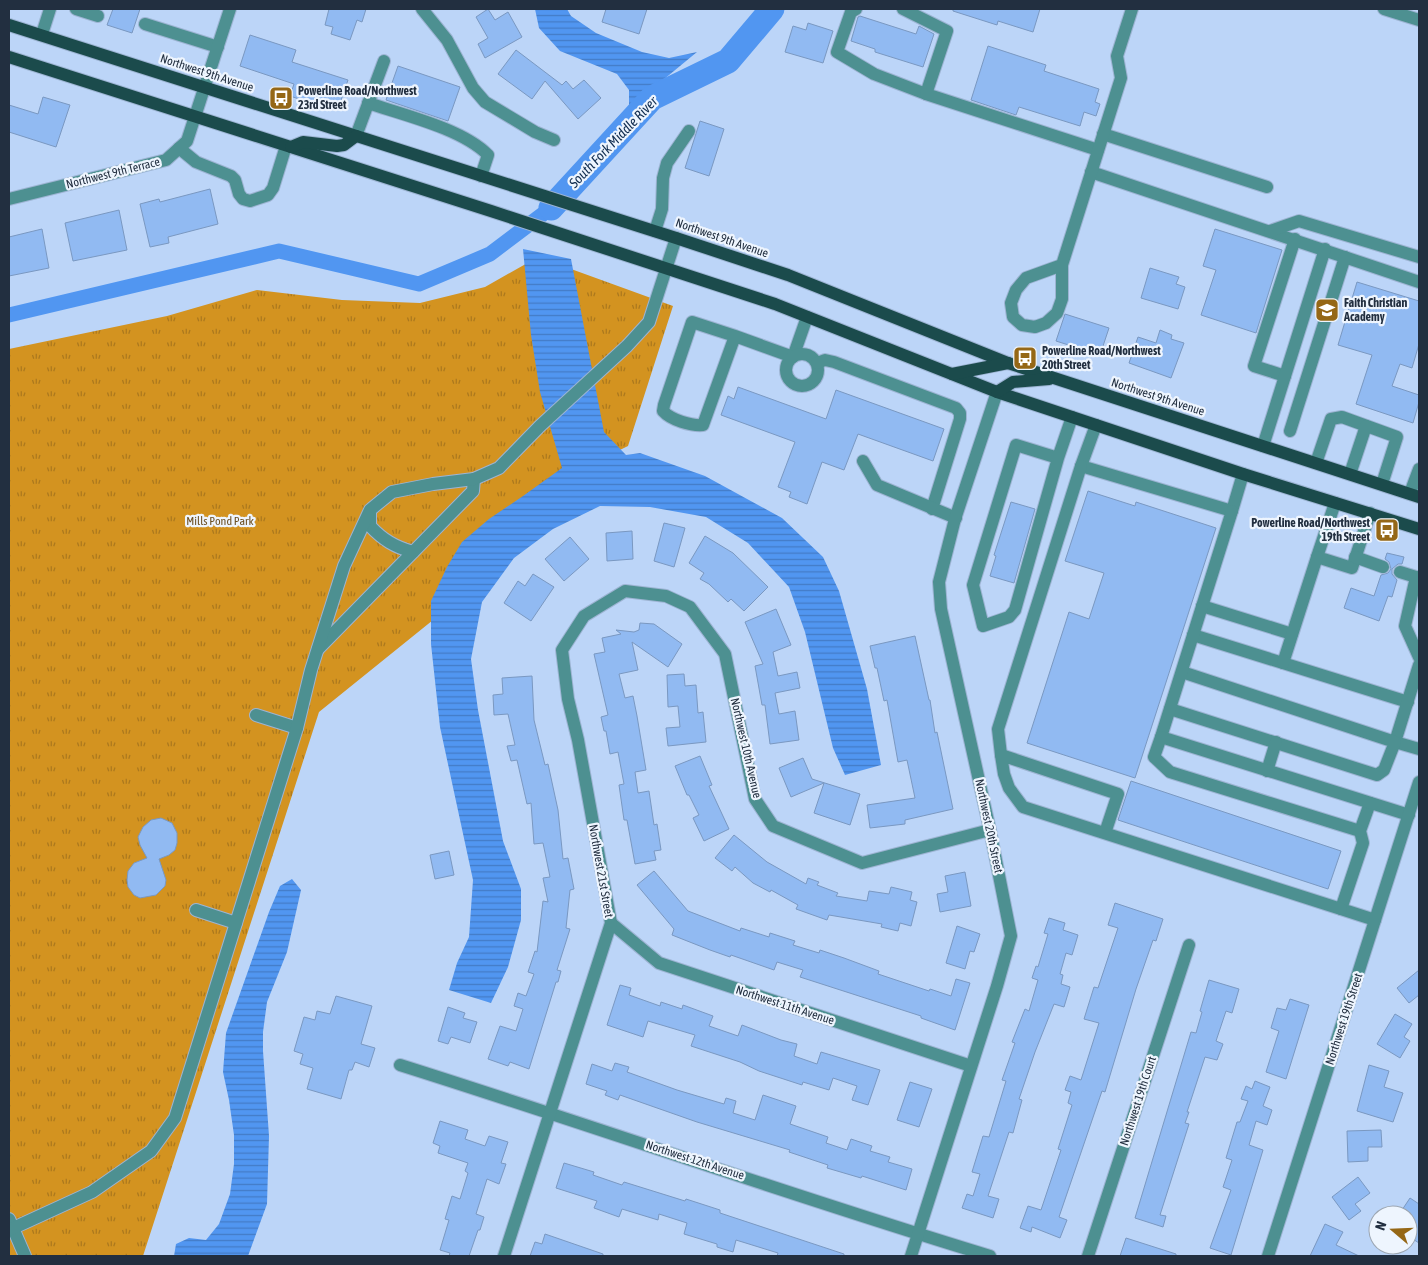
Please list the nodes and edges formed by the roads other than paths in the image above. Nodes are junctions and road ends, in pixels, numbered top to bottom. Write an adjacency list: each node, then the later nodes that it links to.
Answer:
1 (50, 9): 13 (street)
2 (76, 9): 9 (street)
3 (230, 9): 14 (street, Northwest 9th Terrace)
4 (422, 9): 24 (street)
5 (856, 9): 18 (street)
6 (902, 9): 18 (street)
7 (1132, 9): 22 (street)
8 (1384, 9): 10 (street)
9 (98, 16)
10 (1419, 20)
11 (145, 24): 14 (street)
12 (9, 25): 13 (main road, Northwest 9th Avenue)
13 (42, 34): 17 (main road, Northwest 9th Avenue)
14 (218, 48): 17 (street, Northwest 9th Terrace)
15 (9, 57): 20 (main road)
16 (384, 61): 19 (street)
17 (205, 87): 20 (street, Northwest 9th Terrace); 23 (main road, Northwest 9th Avenue)
18 (926, 94): 27 (street)
19 (368, 103): 23 (street); 29 (street)
20 (196, 117): 25 (main road); 26 (street, Northwest 9th Terrace)
21 (689, 131): 32 (street)
22 (1103, 134): 27 (street); 30 (street)
23 (356, 136): 25 (main road); 29 (main road, Northwest 9th Avenue)
24 (554, 140)
25 (289, 147): 26 (street); 40 (main road)
26 (179, 148): 31 (street, Northwest 9th Terrace)
27 (1098, 150): 28 (street)
28 (1091, 172): 33 (street); 39 (street)
29 (481, 176): 32 (main road, Northwest 9th Avenue)
30 (1267, 187)
31 (9, 199)
32 (655, 231): 34 (main road, Northwest 9th Avenue)
33 (1270, 231): 35 (street); 38 (street)
34 (676, 238): 40 (street); 46 (main road, Northwest 9th Avenue)
35 (1295, 239): 36 (street); 48 (street)
36 (1325, 249): 37 (street); 48 (street)
37 (1345, 256): 41 (street); 54 (street)
38 (1419, 257)
39 (1062, 265): 39 (street)
40 (667, 268): 42 (main road); 63 (street)
41 (1419, 282)
42 (807, 317): 44 (street); 47 (main road)
43 (735, 336): 43 (street); 44 (street)
44 (793, 357): 45 (street); 45 (street)
45 (817, 363): 67 (street)
46 (1008, 363): 47 (main road); 49 (main road, Northwest 9th Avenue)
47 (951, 374): 50 (main road)
48 (1285, 376): 55 (street)
49 (1054, 378): 50 (main road); 55 (main road, Northwest 9th Avenue)
50 (997, 392): 51 (main road); 71 (street, Northwest 20th Street)
51 (1072, 417): 52 (main road); 56 (street)
52 (1096, 425): 59 (street); 61 (main road)
53 (1366, 426): 58 (street); 62 (street); 64 (street)
54 (1290, 431)
55 (1263, 446): 58 (main road, Northwest 9th Avenue)
56 (1058, 458): 56 (street)
57 (864, 461): 67 (street)
58 (1316, 463): 62 (main road, Northwest 9th Avenue)
59 (1082, 466): 69 (street); 96 (street)
60 (1419, 469): 65 (street)
61 (1243, 474): 66 (main road); 69 (street)
62 (1350, 474): 64 (main road, Northwest 9th Avenue)
63 (474, 479): 68 (street); 73 (street)
64 (1382, 484): 65 (main road, Northwest 9th Avenue)
65 (1414, 495)
66 (1335, 502): 70 (main road); 74 (street)
67 (932, 508): 71 (street)
68 (370, 510): 73 (street); 83 (street)
69 (1232, 511): 80 (street)
70 (1370, 513): 72 (main road); 75 (street)
71 (956, 518): 101 (street, Northwest 20th Street)
72 (1419, 529)
73 (412, 552): 83 (street)
74 (1317, 557): 75 (street); 81 (street)
75 (1355, 557): 76 (street)
76 (1383, 567)
77 (1400, 572): 78 (street)
78 (1418, 578): 84 (street)
79 (625, 591): 101 (street, Northwest 10th Avenue); 107 (street, Northwest 21st Street)
80 (1202, 606): 81 (street); 82 (street)
81 (1292, 634): 85 (street)
82 (1193, 635): 85 (street); 87 (street)
83 (317, 650): 91 (street)
84 (1419, 657)
85 (1283, 663): 88 (street)
86 (1419, 666): 88 (street)
87 (1182, 672): 89 (street); 94 (street)
88 (1408, 702): 94 (street)
89 (1170, 710): 92 (street); 93 (street)
90 (256, 715): 91 (street)
91 (297, 728): 108 (street)
92 (1161, 737): 97 (street); 102 (street)
93 (1276, 742): 94 (street); 97 (street)
94 (1395, 742): 95 (street)
95 (1419, 749)
96 (1002, 755): 103 (street); 103 (street)
97 (1268, 771): 99 (street)
98 (1419, 782): 100 (street, Northwest 19th Street)
99 (1370, 803): 100 (street); 102 (street)
100 (1409, 816): 106 (street, Northwest 19th Street)
101 (990, 830): 111 (street, Northwest 20th Street)
102 (1360, 831): 104 (street)
103 (1105, 834): 104 (street)
104 (1341, 909): 106 (street)
105 (196, 910): 108 (street)
106 (1375, 920): 120 (street, Northwest 19th Street)
107 (611, 922): 111 (street, Northwest 11th Avenue); 112 (street, Northwest 21st Street)
108 (236, 923): 113 (street)
109 (1190, 945): 119 (street, Northwest 19th Court)
110 (400, 1065): 112 (street, Northwest 12th Avenue)
111 (972, 1066): 114 (street, Northwest 20th Street)
112 (550, 1112): 114 (street, Northwest 12th Avenue); 116 (street, Northwest 21st Street)
113 (10, 1226): 115 (street)
114 (918, 1235): 117 (street, Northwest 20th Street); 118 (street, Northwest 12th Avenue)
115 (24, 1256)
116 (504, 1256)
117 (911, 1256)
118 (990, 1256)
119 (1088, 1256)
120 (1268, 1256)

